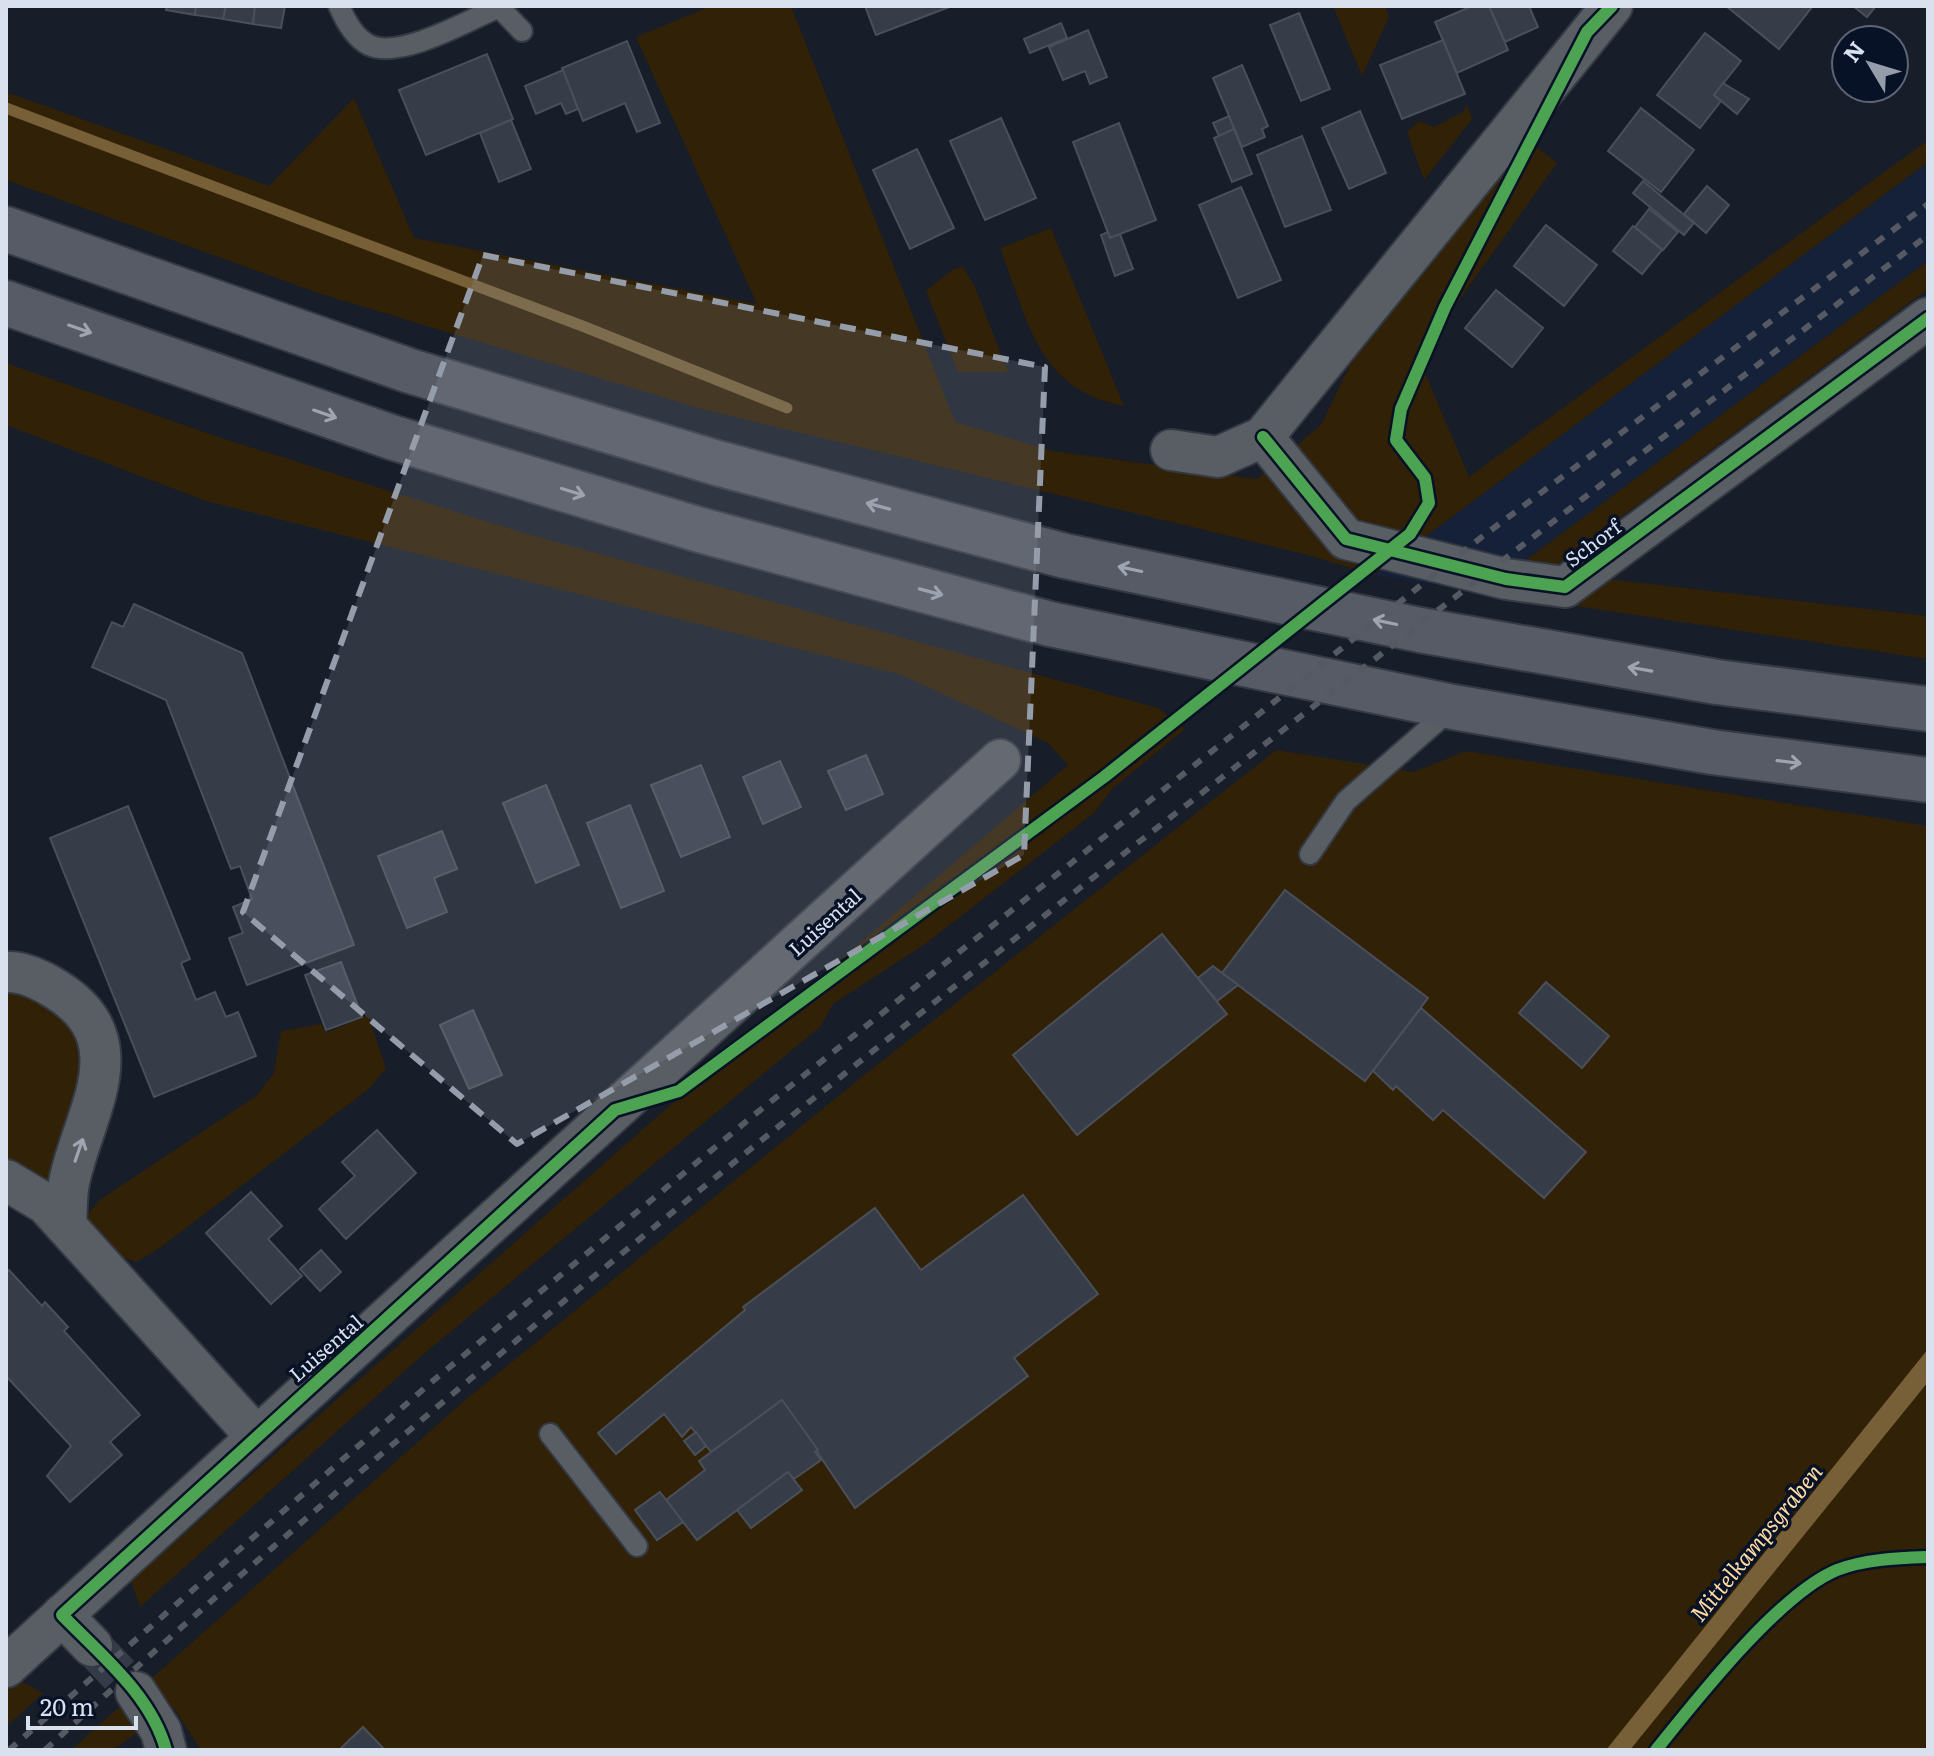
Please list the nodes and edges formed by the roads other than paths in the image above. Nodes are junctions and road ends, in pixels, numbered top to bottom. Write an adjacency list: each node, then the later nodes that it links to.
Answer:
1 (339, 6): 3 (lane)
2 (1612, 6): 7 (street)
3 (522, 31)
4 (6, 229): 10 (highway, one-way to 4)
5 (6, 303): 9 (highway, one-way to 9)
6 (1928, 318): 7 (street, Schorf)
7 (1263, 437): 8 (street)
8 (1171, 450)
9 (1453, 707): 12 (highway, one-way to 12); 13 (lane)
10 (1928, 709)
11 (1000, 760): 18 (street, Luisental)
12 (1928, 780)
13 (1310, 854)
14 (6, 972): 16 (street, one-way to 14)
15 (6, 1180): 16 (street)
16 (66, 1226): 18 (street)
17 (550, 1434): 19 (lane)
18 (255, 1435): 20 (street, Luisental)
19 (637, 1546)
20 (62, 1615): 21 (street); 22 (street, Luisental)
21 (92, 1646)
22 (6, 1667)
23 (136, 1692): 24 (street)
24 (166, 1750)

